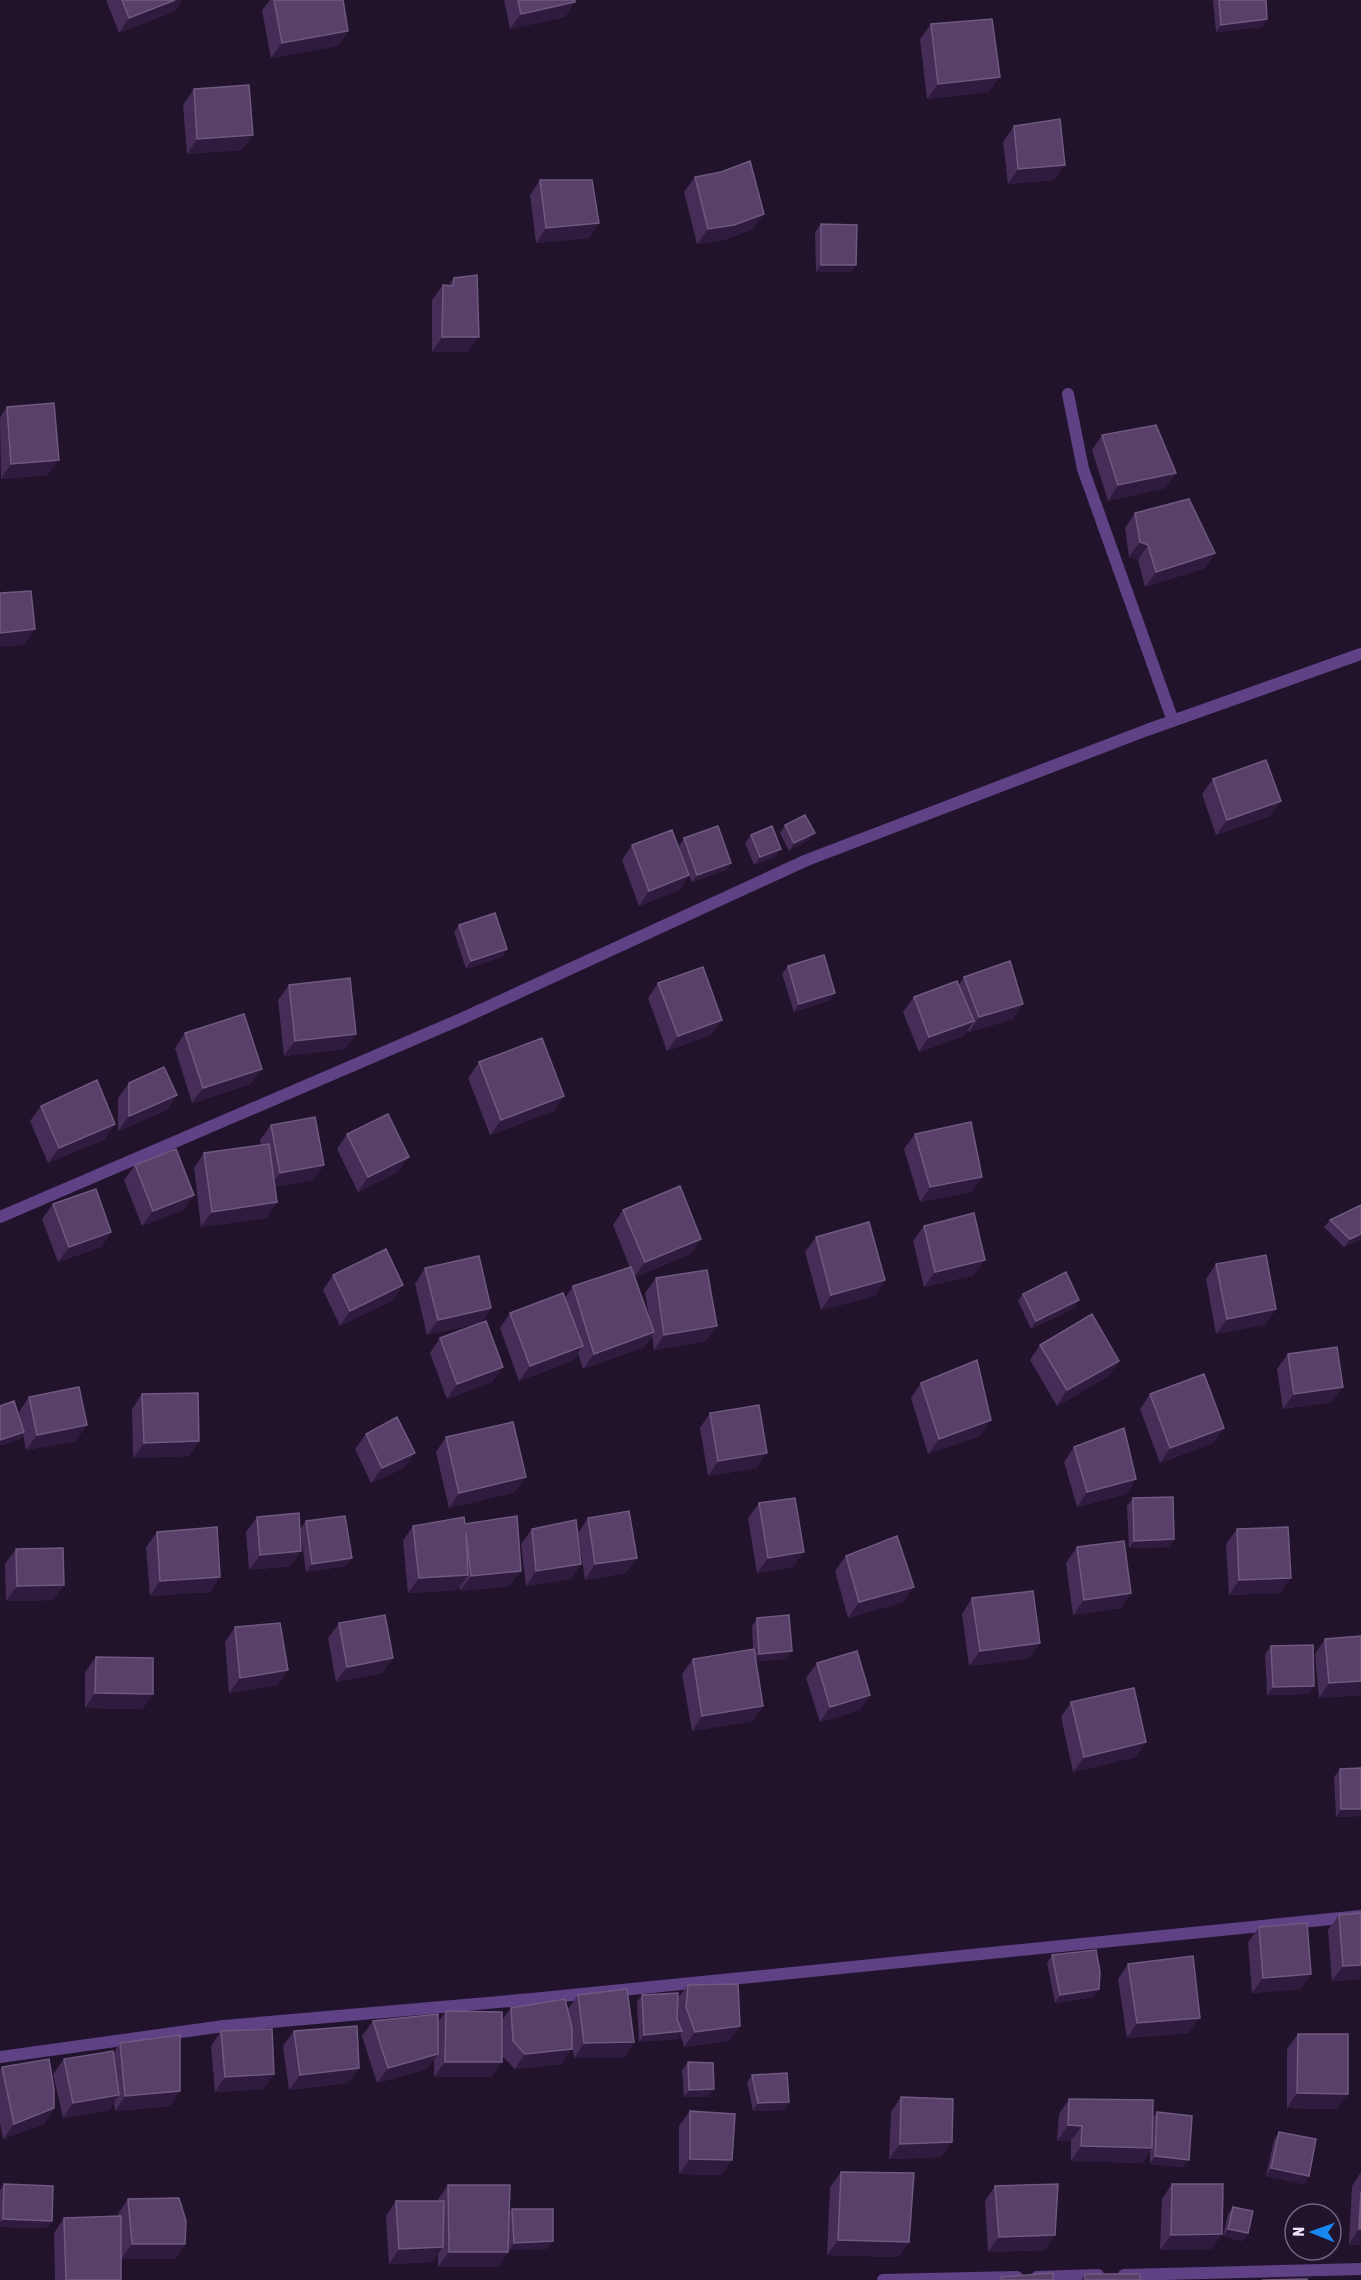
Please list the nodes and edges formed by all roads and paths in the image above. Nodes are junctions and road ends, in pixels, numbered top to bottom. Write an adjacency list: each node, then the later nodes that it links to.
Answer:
1 (1068, 394): 3 (street)
2 (1361, 654): 3 (street)
3 (1173, 721): 4 (street)
4 (0, 1217)
5 (1361, 1916): 6 (street)
6 (0, 2057)
7 (1361, 2269): 8 (street)
8 (883, 2280)

